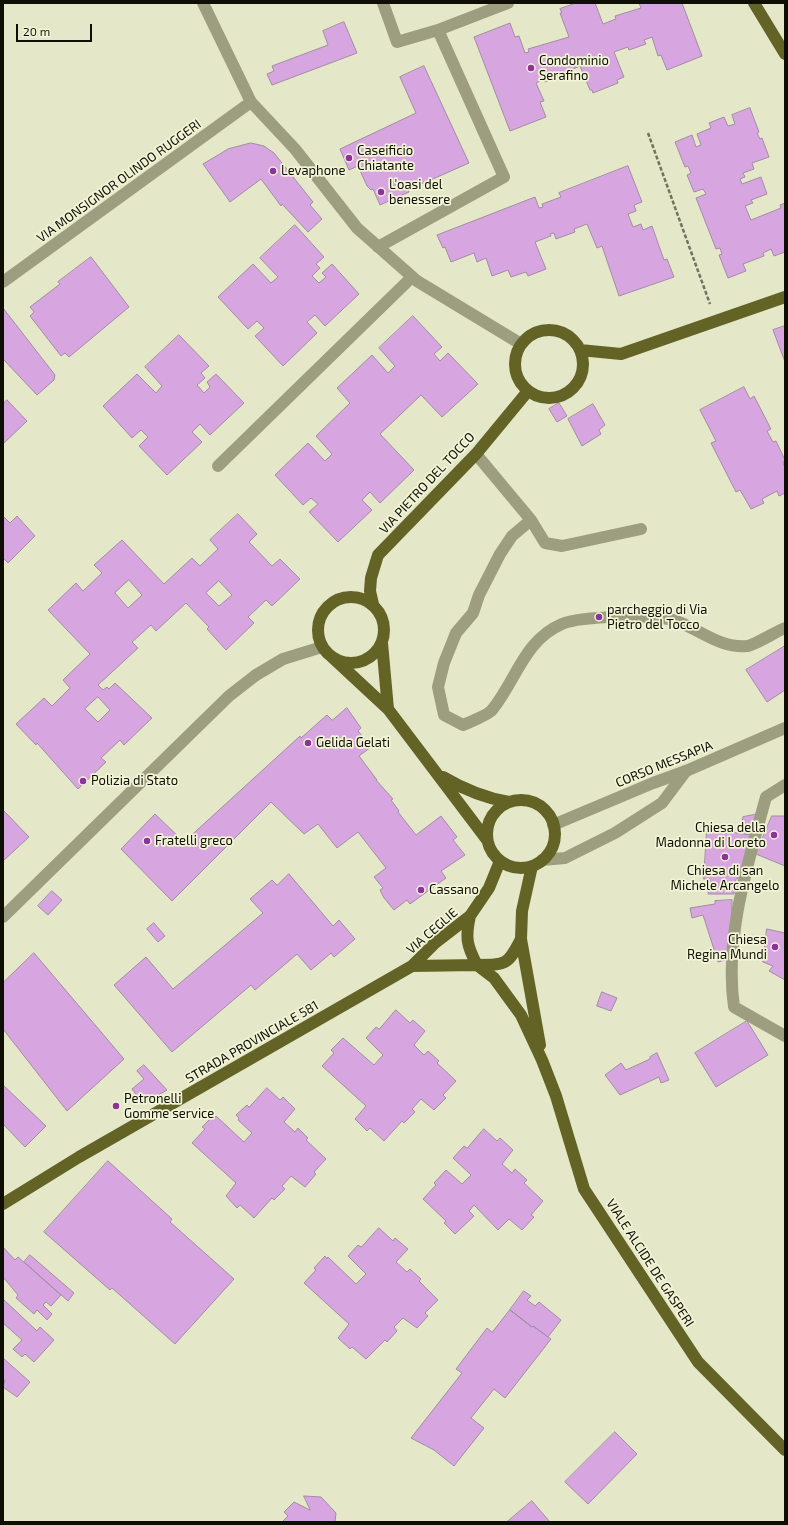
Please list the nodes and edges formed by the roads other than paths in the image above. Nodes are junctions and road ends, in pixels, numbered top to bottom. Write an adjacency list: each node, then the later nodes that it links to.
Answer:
1 (203, 3): 7 (street)
2 (383, 3): 5 (street)
3 (508, 3): 5 (street)
4 (754, 3): 6 (main road)
5 (438, 30): 8 (street)
6 (785, 54)
7 (251, 102): 8 (street); 10 (street, VIA MONSIGNOR OLINDO RUGGERI)
8 (378, 247): 9 (street)
9 (412, 277): 12 (street); 16 (street)
10 (3, 282)
11 (785, 297): 13 (main road)
12 (521, 344): 13 (main road); 14 (main road)
13 (580, 350): 14 (main road)
14 (528, 391): 15 (main road, VIA PIETRO DEL TOCCO)
15 (476, 454): 17 (street); 19 (main road, VIA PIETRO DEL TOCCO)
16 (218, 466)
17 (531, 520): 18 (street); 20 (street)
18 (641, 529)
19 (373, 604): 21 (main road); 22 (main road)
20 (785, 628)
21 (382, 643): 22 (main road); 23 (main road)
22 (326, 652): 23 (main road); 34 (street)
23 (388, 710): 26 (main road)
24 (785, 728): 25 (street, CORSO MESSAPIA)
25 (686, 772): 29 (street, CORSO MESSAPIA); 32 (street)
26 (439, 775): 28 (main road); 30 (main road)
27 (785, 785): 38 (street)
28 (509, 802): 29 (main road); 30 (main road)
29 (553, 825): 32 (main road)
30 (487, 840): 31 (main road)
31 (500, 861): 32 (main road); 33 (main road, VIA CEGLIE)
32 (537, 863): 35 (main road, VIALE ALCIDE DE GASPERI)
33 (470, 916): 36 (main road, VIA CEGLIE); 37 (main road)
34 (3, 917)
35 (521, 939): 37 (main road, VIALE ALCIDE DE GASPERI); 39 (main road, VIALE ALCIDE DE GASPERI)
36 (412, 966): 37 (main road, VIA CEGLIE); 40 (main road, STRADA PROVINCIALE 581)
37 (477, 966): 39 (main road, VIALE ALCIDE DE GASPERI)
38 (785, 1036)
39 (542, 1060): 41 (main road, VIALE ALCIDE DE GASPERI)
40 (3, 1204)
41 (785, 1450)

